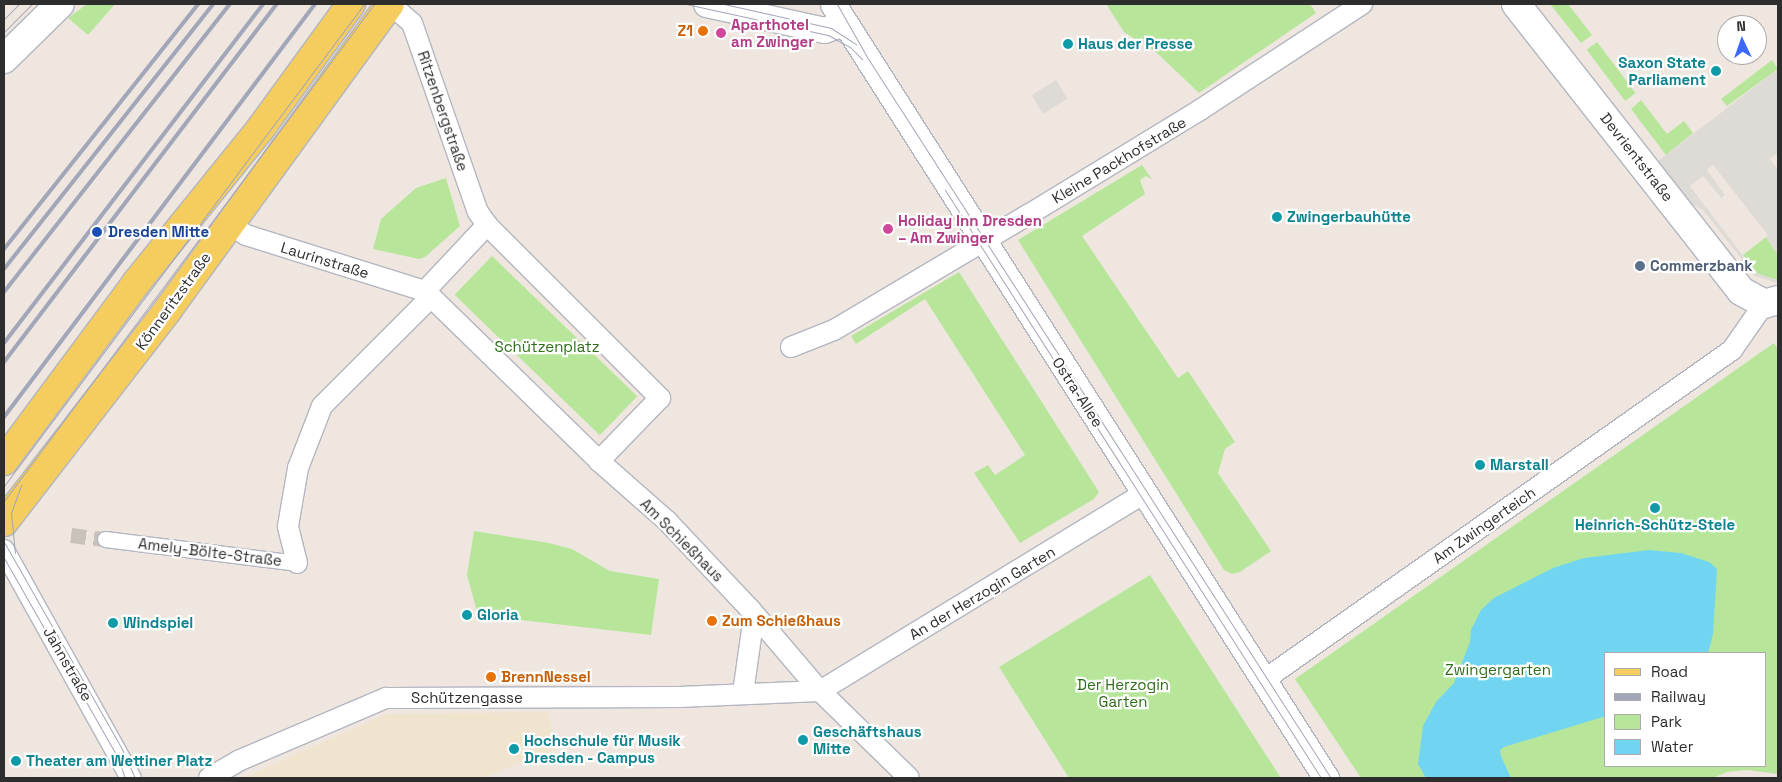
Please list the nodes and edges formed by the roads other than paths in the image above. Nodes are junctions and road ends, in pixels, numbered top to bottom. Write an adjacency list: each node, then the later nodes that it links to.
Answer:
1 (60, 4): 8 (main road)
2 (351, 4): 15 (main road)
3 (390, 4): 9 (main road, Könneritzstraße); 10 (street, Ritzenbergstraße)
4 (706, 4): 7 (street)
5 (1362, 4): 11 (street, Kleine Packhofstraße)
6 (1516, 4): 13 (main road, Devrientstraße)
7 (838, 13): 11 (street, Ostra-Allee)
8 (4, 59)
9 (228, 224): 12 (street, Laurinstraße); 18 (main road, Könneritzstraße)
10 (487, 225): 12 (street); 16 (street)
11 (982, 241): 14 (street, Kleine Packhofstraße); 17 (street, Ostra-Allee)
12 (428, 294): 16 (street); 21 (street, Amely-Bölte-Straße)
13 (1771, 302): 23 (street, Am Zwingerteich)
14 (790, 347)
15 (4, 461)
16 (599, 461): 22 (street, Am Schießhaus)
17 (1144, 494): 23 (street, Ostra-Allee); 24 (street, An der Herzogin Garten)
18 (4, 522)
19 (105, 539): 21 (street, Amely-Bölte-Straße)
20 (4, 550): 26 (street, Jahnstraße)
21 (297, 563)
22 (762, 623): 24 (street, Am Schießhaus); 25 (street)
23 (1264, 680): 29 (street, Ostra-Allee)
24 (820, 692): 25 (street); 28 (street, Am Schießhaus)
25 (743, 693): 27 (street, Schützengasse)
26 (131, 778)
27 (209, 778)
28 (909, 778)
29 (1326, 778)

